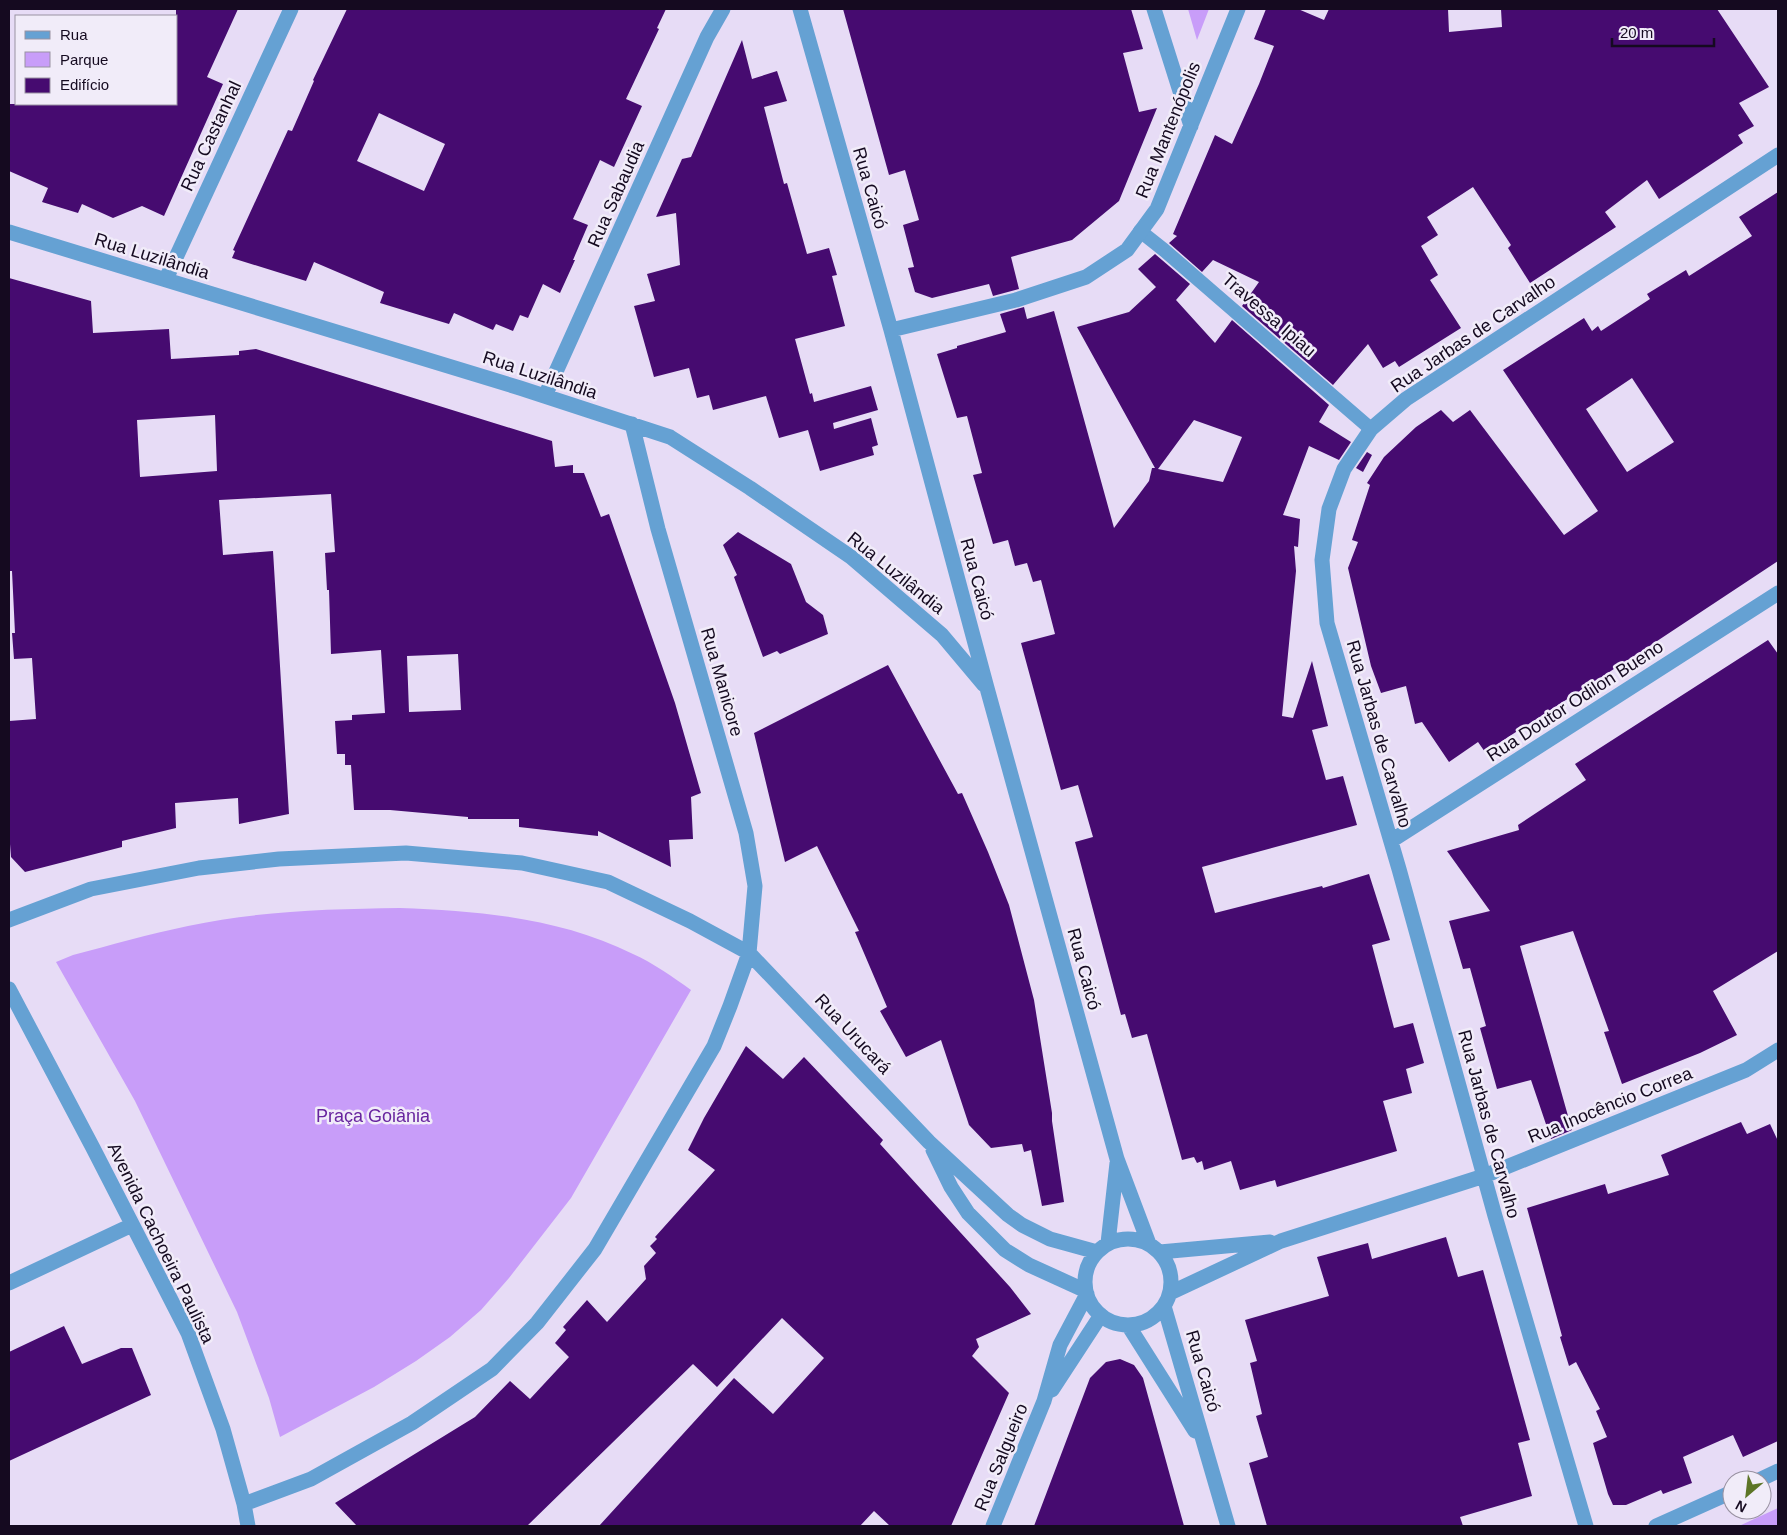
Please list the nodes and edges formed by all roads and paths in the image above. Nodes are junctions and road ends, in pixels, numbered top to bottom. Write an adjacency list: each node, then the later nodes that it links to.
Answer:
1 (291, 9): 10 (street, Rua Castanhal)
2 (723, 9): 12 (street, Rua Sabaudia)
3 (800, 9): 11 (street, Rua Caicó)
4 (1154, 9): 6 (street)
5 (1238, 9): 6 (street, Rua Mantenópolis)
6 (1191, 126): 8 (street, Rua Mantenópolis)
7 (1778, 155): 14 (street, Rua Jarbas de Carvalho)
8 (1140, 231): 11 (street, Rua Mantenópolis); 14 (lane, Travessa Ipiau)
9 (9, 232): 10 (street, Rua Luzilândia)
10 (166, 279): 12 (street, Rua Luzilândia)
11 (891, 330): 16 (street, Rua Caicó)
12 (545, 396): 13 (street, Rua Luzilândia)
13 (632, 424): 16 (street, Rua Luzilândia); 19 (street, Rua Manicore)
14 (1371, 429): 17 (street, Rua Jarbas de Carvalho)
15 (1778, 593): 17 (street, Rua Doutor Odilon Bueno)
16 (987, 688): 23 (street, Rua Caicó)
17 (1391, 841): 24 (street, Rua Jarbas de Carvalho)
18 (9, 920): 19 (street)
19 (749, 953): 22 (street, Rua Urucará); 37 (street)
20 (9, 989): 25 (street, Avenida Cachoeira Paulista)
21 (1778, 1050): 24 (street, Rua Inocêncio Correa)
22 (929, 1142): 27 (street, Rua Urucará); 30 (street, Rua Urucará)
23 (1117, 1159): 27 (street, Rua Caicó); 28 (street, Rua Caicó)
24 (1484, 1176): 26 (street, Rua Inocêncio Correa); 41 (street, Rua Jarbas de Carvalho)
25 (132, 1225): 29 (street); 37 (street, Avenida Cachoeira Paulista)
26 (1281, 1241): 28 (street, Rua Inocêncio Correa); 31 (street, Rua Inocêncio Correa)
27 (1102, 1248): 28 (street); 30 (street)
28 (1155, 1248): 31 (street)
29 (9, 1283)
30 (1086, 1293): 32 (street); 34 (street, Rua Salgueiro)
31 (1167, 1300): 33 (street); 35 (street, Rua Caicó)
32 (1101, 1315): 33 (street); 34 (street, Rua Salgueiro)
33 (1128, 1325): 35 (street, Rua Caicó)
34 (1044, 1402): 39 (street, Rua Salgueiro)
35 (1205, 1446): 40 (street, Rua Caicó)
36 (1722, 1496): 42 (street)
37 (244, 1504): 38 (street, Avenida Cachoeira Paulista)
38 (248, 1526)
39 (993, 1526)
40 (1228, 1526)
41 (1586, 1526)
42 (1656, 1526)

